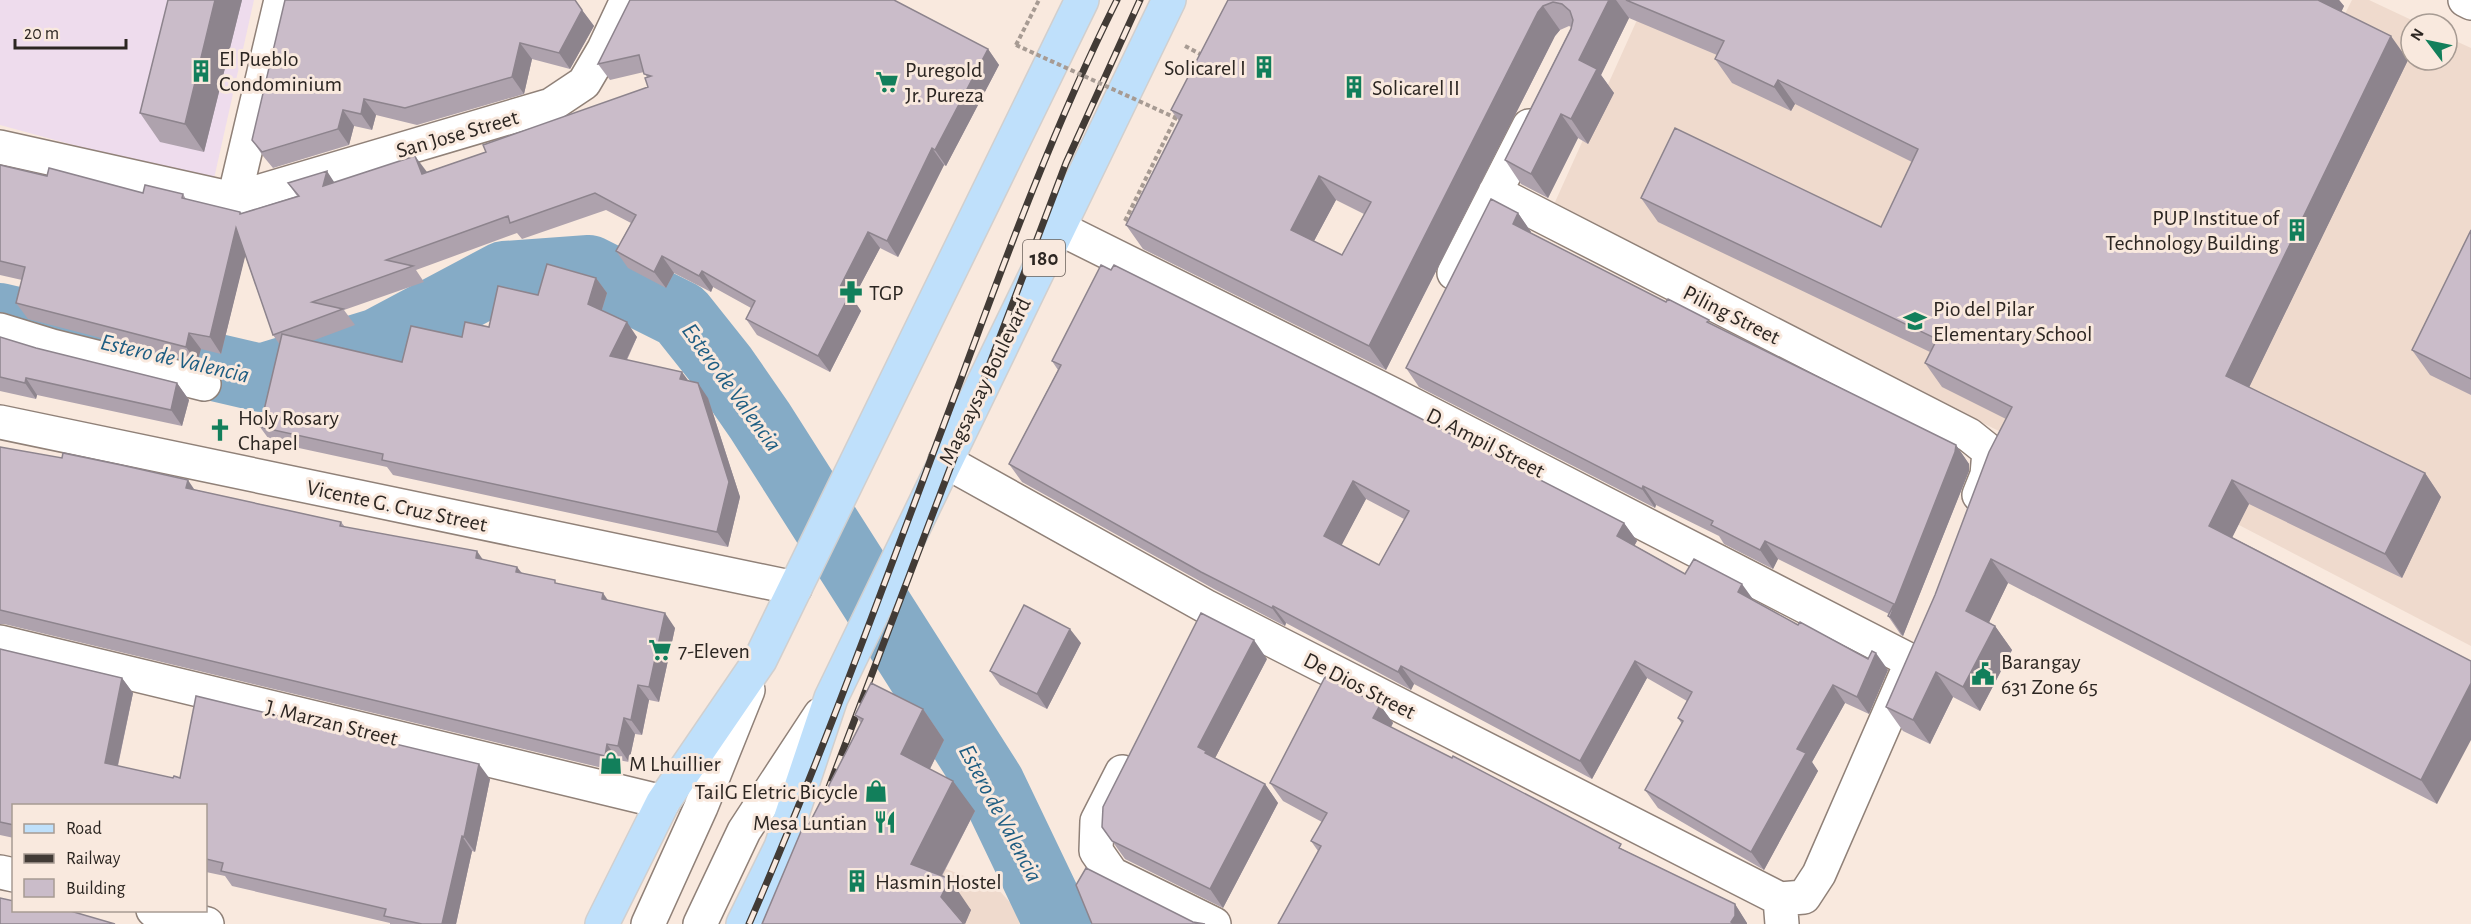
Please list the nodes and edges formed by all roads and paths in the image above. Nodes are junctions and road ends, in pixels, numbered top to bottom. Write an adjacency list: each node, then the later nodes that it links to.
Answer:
1 (281, 0): 13 (street)
2 (627, 0): 13 (street, San Jose Street)
3 (1039, 0): 10 (path, bridge)
4 (1082, 0): 22 (main road)
5 (1169, 0): 14 (main road, Magsaysay Boulevard / 180)
6 (2465, 0): 7 (street)
7 (2471, 3)
8 (1544, 97): 12 (street)
9 (1181, 108): 10 (path)
10 (1176, 118): 15 (path)
11 (0, 147): 13 (street, San Jose Street)
12 (1495, 192): 16 (street); 21 (street, Piling Street)
13 (234, 199)
14 (1059, 228): 15 (street, D. Ampil Street); 20 (main road, Magsaysay Boulevard / 180)
15 (1110, 252): 28 (street, D. Ampil Street)
16 (1442, 299)
17 (0, 330): 18 (street)
18 (204, 384)
19 (0, 422): 22 (street, Vicente G. Cruz Street)
20 (945, 461): 23 (street, De Dios Street); 29 (main road, Magsaysay Boulevard / 180)
21 (1967, 525)
22 (799, 579): 27 (main road)
23 (1205, 606): 25 (street); 32 (street, De Dios Street)
24 (1925, 632): 28 (street)
25 (1190, 637)
26 (0, 642): 31 (street, J. Marzan Street)
27 (760, 660): 31 (main road); 36 (street)
28 (1911, 661): 32 (street)
29 (831, 698): 37 (street, Magsaysay Boulevard / 180); 38 (main road, Magsaysay Boulevard)
30 (1133, 750): 39 (street)
31 (663, 802): 35 (main road)
32 (1781, 911)
33 (160, 912): 34 (street)
34 (196, 923)
35 (602, 924)
36 (648, 924)
37 (700, 924)
38 (743, 924)
39 (1214, 924)

